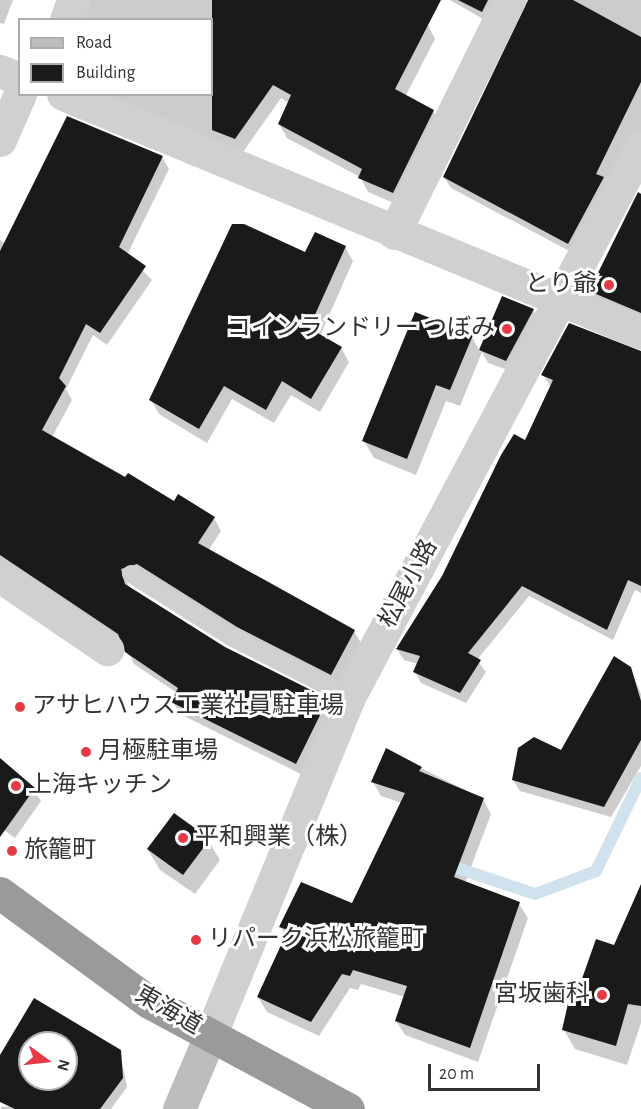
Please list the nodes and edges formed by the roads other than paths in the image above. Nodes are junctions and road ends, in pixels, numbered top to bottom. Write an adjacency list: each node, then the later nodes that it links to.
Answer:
1 (74, 0): 3 (street)
2 (509, 0): 10 (street)
3 (67, 18)
4 (0, 71): 5 (street)
5 (18, 78)
6 (19, 96): 8 (street)
7 (68, 96): 10 (street)
8 (0, 140)
9 (641, 147): 11 (street, 松尾小路)
10 (394, 233): 11 (street)
11 (559, 302): 12 (street); 16 (street, 松尾小路)
12 (641, 333)
13 (131, 574): 16 (lane)
14 (0, 576): 15 (street)
15 (107, 649)
16 (349, 697): 18 (street, 松尾小路)
17 (0, 893): 18 (highway, 東海道)
18 (210, 1036): 19 (street); 20 (highway, 東海道)
19 (179, 1109)
20 (348, 1109)

